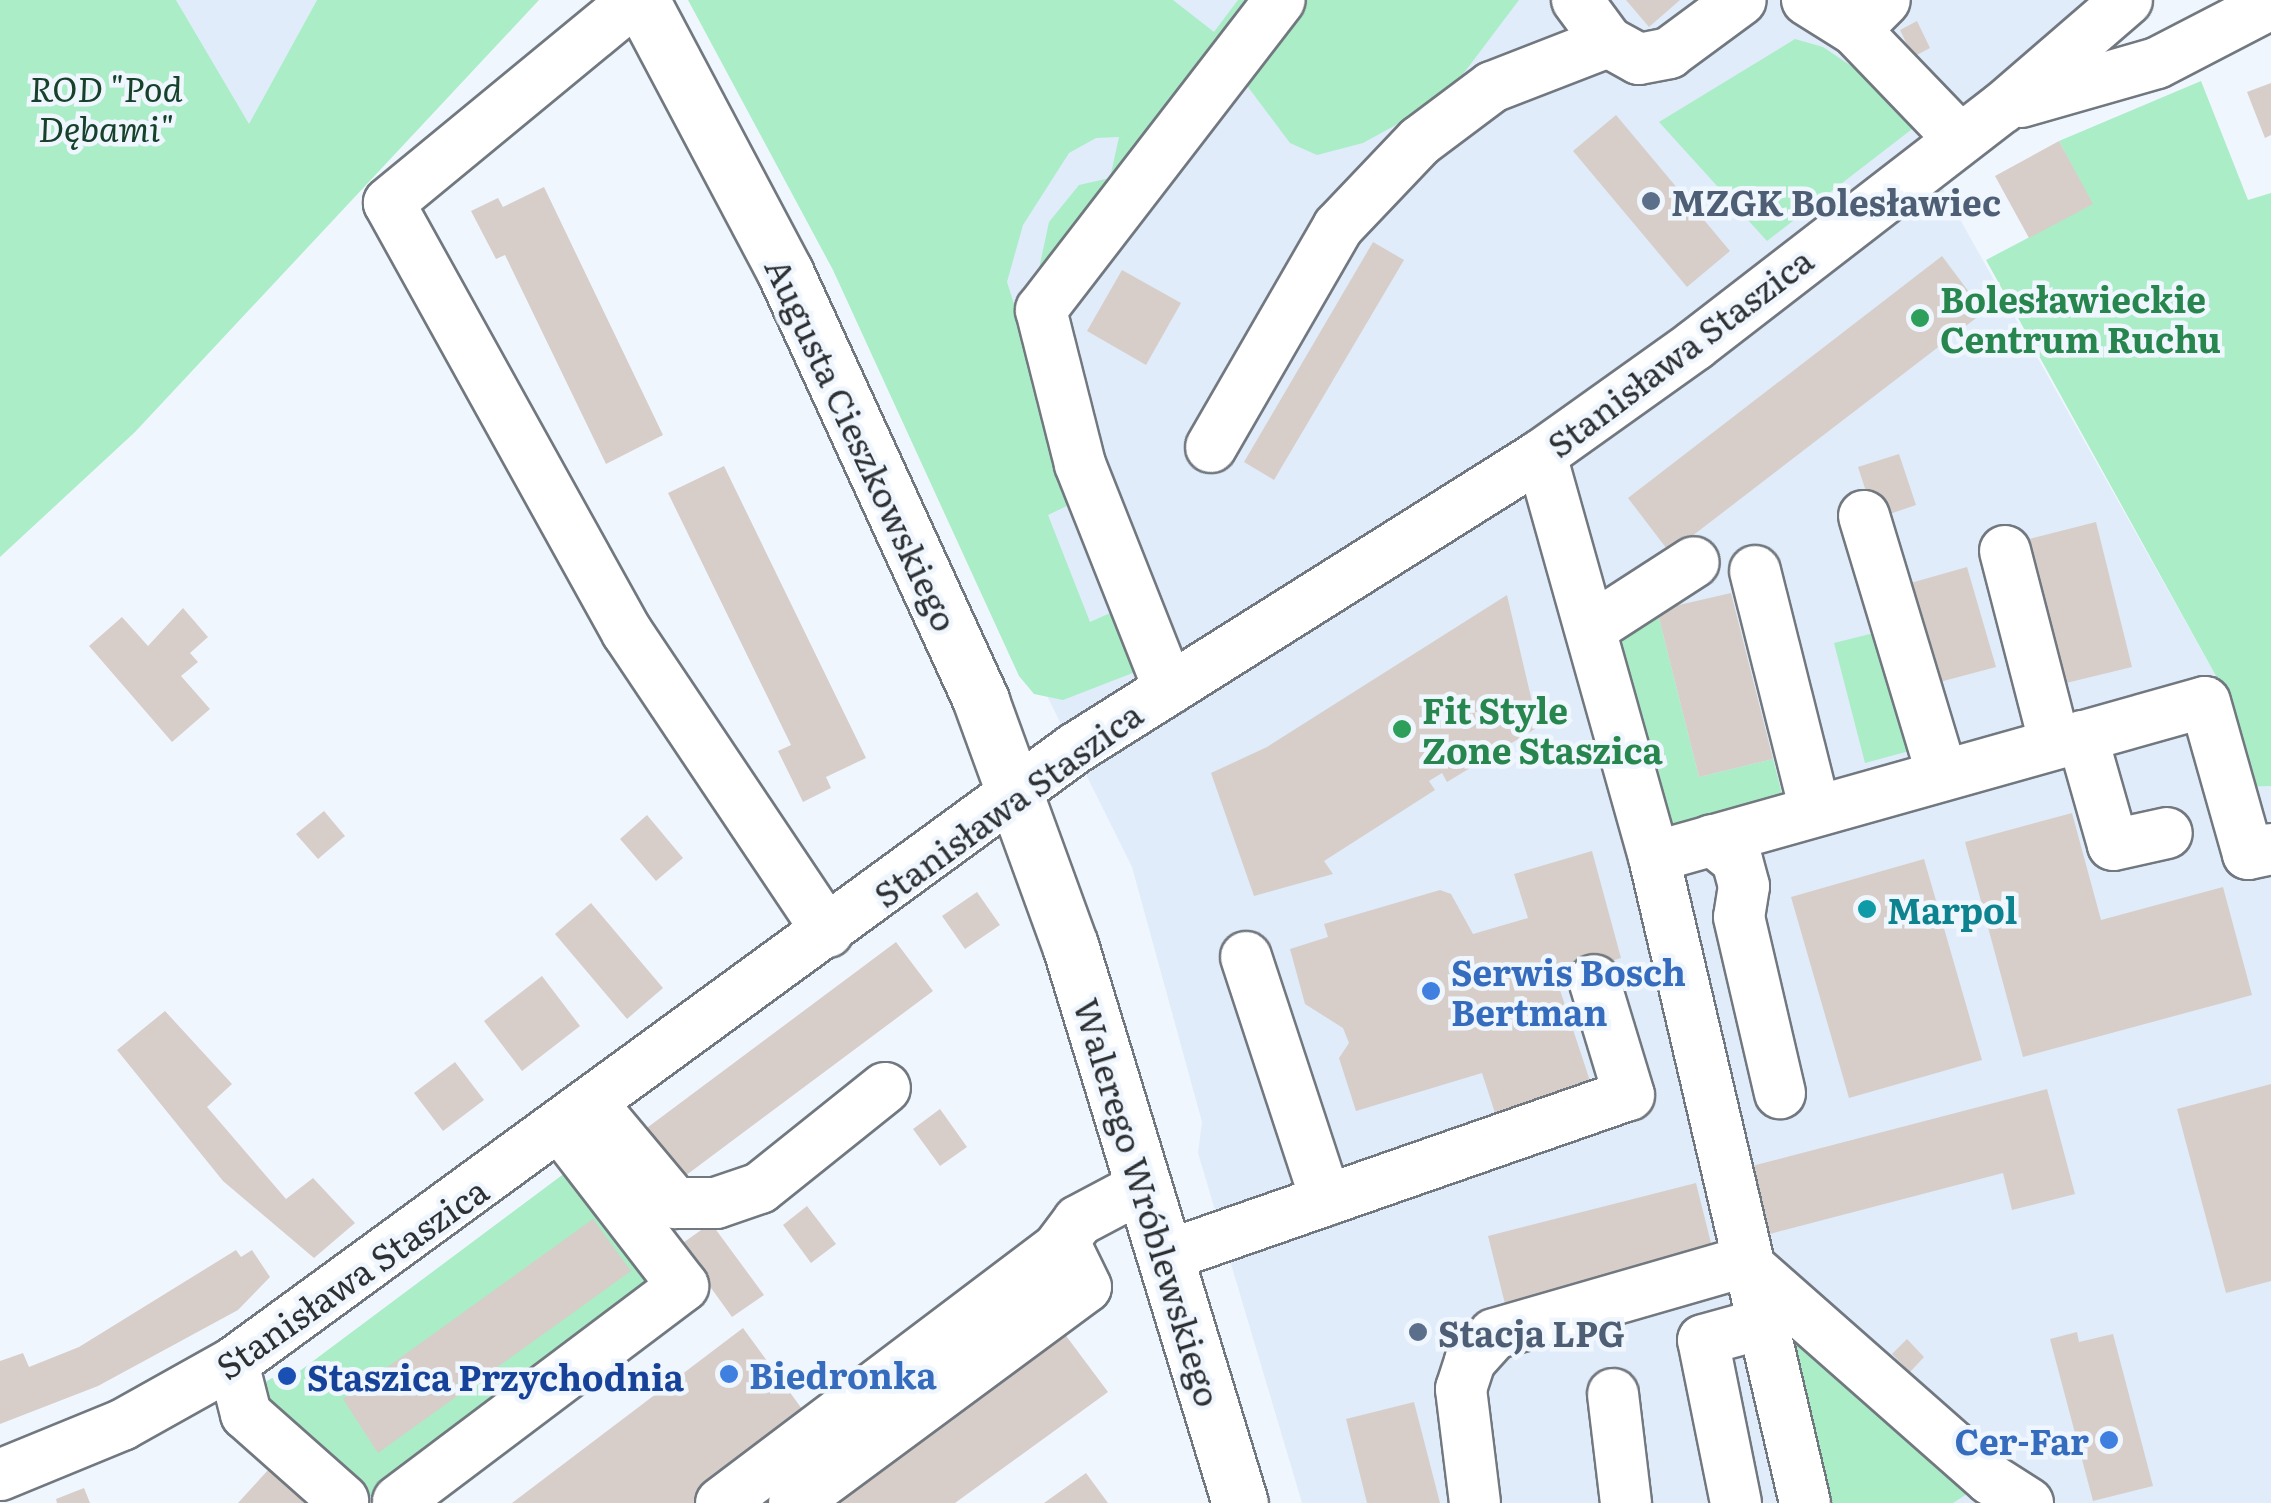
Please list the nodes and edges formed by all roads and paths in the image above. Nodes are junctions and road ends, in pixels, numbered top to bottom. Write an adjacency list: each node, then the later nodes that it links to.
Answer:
1 (638, 0): 23 (main road, Augusta Cieszkowskiego); 30 (street)
2 (1280, 0): 20 (street)
3 (1576, 0): 9 (street)
4 (1740, 0): 9 (street)
5 (1807, 0): 8 (street)
6 (2271, 4): 10 (street, Stanisława Staszica)
7 (2116, 12): 10 (street); 11 (street, Stanisława Staszica)
8 (1870, 15): 12 (street)
9 (1608, 42): 13 (street)
10 (2157, 63): 11 (street, Stanisława Staszica)
11 (2002, 108): 12 (street, Stanisława Staszica)
12 (1960, 139): 14 (street, Stanisława Staszica)
13 (1211, 447)
14 (1541, 455): 19 (street); 20 (street, Stanisława Staszica)
15 (1864, 516): 22 (street)
16 (2005, 551): 21 (street)
17 (1694, 562): 19 (street)
18 (1754, 571): 24 (street)
19 (1592, 628): 28 (street)
20 (1169, 689): 23 (street, Stanisława Staszica)
21 (2068, 740): 22 (street); 25 (street); 27 (street)
22 (1942, 774): 24 (street)
23 (1015, 792): 29 (main road, Augusta Cieszkowskiego); 30 (street, Stanisława Staszica)
24 (1815, 810): 26 (street)
25 (2167, 832)
26 (1712, 840): 28 (street); 33 (street)
27 (2271, 849)
28 (1654, 857): 34 (street)
29 (1056, 902): 39 (main road, Walerego Wróblewskiego)
30 (828, 932): 38 (street, Stanisława Staszica)
31 (1246, 957): 40 (street)
32 (1594, 980): 35 (street)
33 (1755, 987): 34 (street); 37 (street)
34 (1694, 1026): 35 (street); 43 (street)
35 (1622, 1071): 40 (street)
36 (885, 1088): 38 (street)
37 (1780, 1092)
38 (578, 1118): 45 (street, Stanisława Staszica); 50 (street)
39 (1144, 1186): 41 (street); 42 (main road, Walerego Wróblewskiego)
40 (1326, 1200): 42 (street)
41 (1064, 1242): 51 (street); 52 (street)
42 (1166, 1256): 53 (main road, Walerego Wróblewskiego)
43 (1744, 1262): 44 (street); 48 (street); 54 (street)
44 (1761, 1324): 56 (street); 57 (street)
45 (233, 1362): 47 (street, Stanisława Staszica); 49 (street)
46 (1613, 1394): 55 (street)
47 (0, 1475)
48 (1990, 1495)
49 (343, 1500)
50 (398, 1501)
51 (721, 1503)
52 (794, 1503)
53 (1240, 1503)
54 (1475, 1503)
55 (1626, 1503)
56 (1736, 1503)
57 (1805, 1503)

